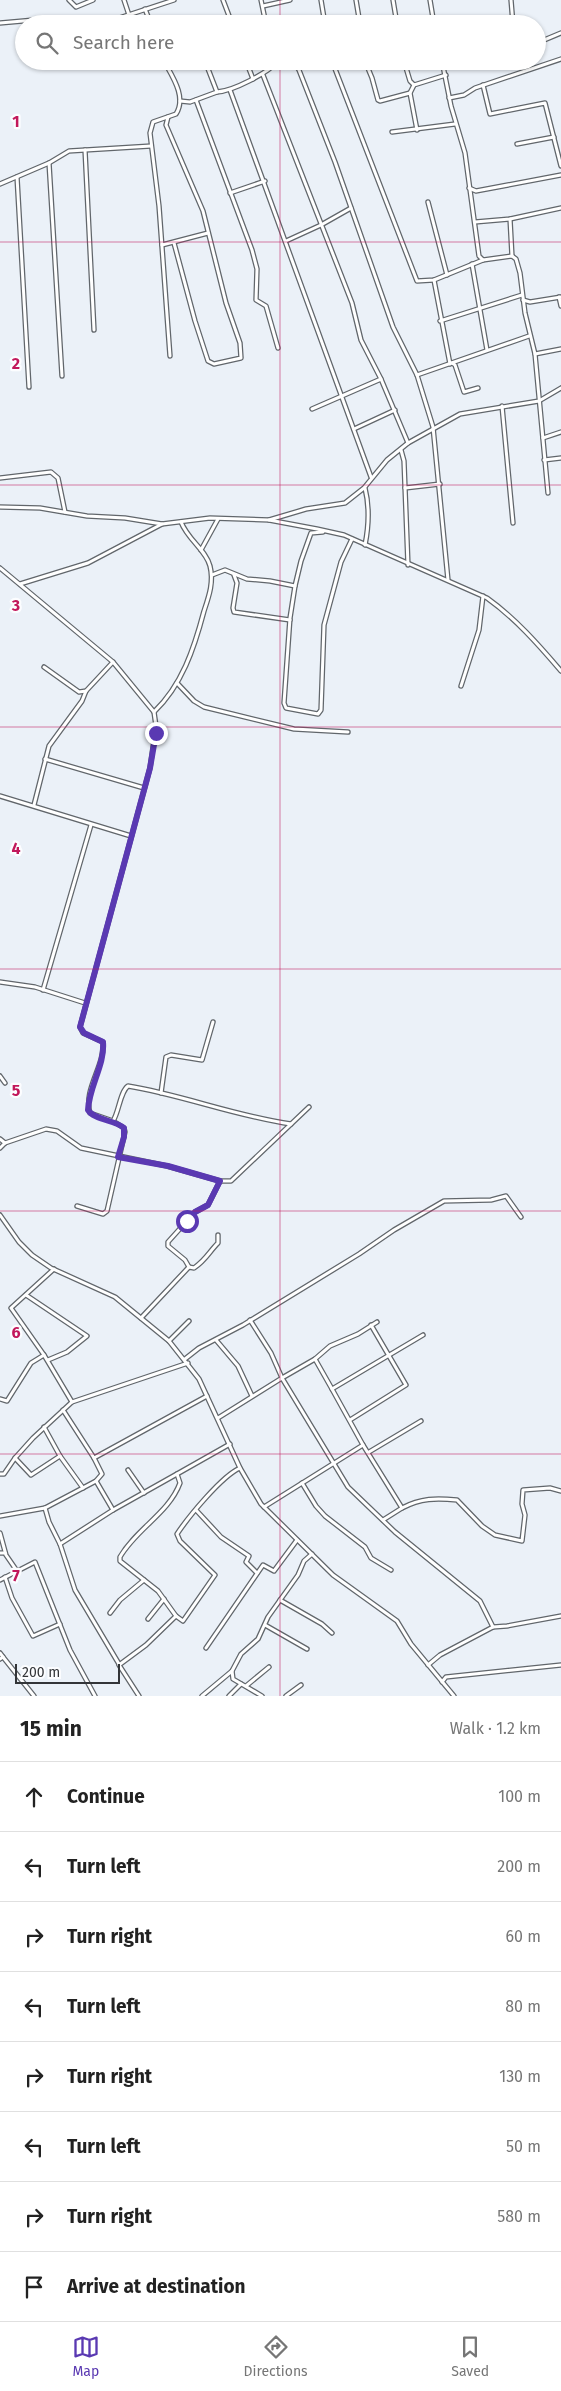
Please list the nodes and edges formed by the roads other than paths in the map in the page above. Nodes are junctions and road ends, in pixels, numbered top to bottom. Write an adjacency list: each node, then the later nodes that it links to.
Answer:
1 (69, 0): 2 (street)
2 (93, 0)
3 (124, 0): 15 (street)
4 (174, 0): 14 (street)
5 (223, 0): 17 (street)
6 (261, 0): 13 (street)
7 (290, 0): 13 (street)
8 (321, 0): 19 (street)
9 (356, 0): 20 (street)
10 (393, 0): 21 (street)
11 (430, 0): 22 (street)
12 (511, 0): 23 (street)
13 (263, 6): 18 (street)
14 (145, 9): 15 (street); 16 (street)
15 (129, 15)
16 (147, 15)
17 (229, 15)
18 (264, 15)
19 (324, 15)
20 (358, 15)
21 (396, 15)
22 (432, 15)
23 (512, 15)
24 (15, 22): 25 (street)
25 (0, 23)
26 (561, 33): 27 (street)
27 (546, 39)
28 (561, 59): 29 (street)
29 (546, 64)
30 (169, 70): 50 (street)
31 (208, 70): 46 (street)
32 (250, 70): 42 (street)
33 (269, 70): 40 (street)
34 (298, 70): 68 (street)
35 (335, 70): 81 (street)
36 (369, 70): 47 (street)
37 (407, 70): 43 (street)
38 (444, 70): 41 (street)
39 (529, 70): 44 (street)
40 (263, 75): 42 (street); 72 (street)
41 (446, 76): 43 (street); 48 (street)
42 (253, 79): 45 (street)
43 (414, 85): 47 (street)
44 (483, 86): 48 (street); 55 (street)
45 (230, 90): 46 (street); 63 (street)
46 (217, 92): 49 (street)
47 (410, 94): 53 (street)
48 (449, 98): 52 (street)
49 (196, 100): 50 (street); 66 (street)
50 (180, 101): 51 (street)
51 (168, 117): 57 (street); 73 (street)
52 (455, 124): 53 (street); 65 (street)
53 (417, 130): 54 (street)
54 (392, 132)
55 (554, 136): 56 (street); 60 (street)
56 (517, 144)
57 (151, 146): 58 (street); 76 (street)
58 (85, 150): 59 (street); 88 (street)
59 (49, 163): 62 (street); 97 (street)
60 (561, 166)
61 (561, 175): 65 (street)
62 (17, 177): 64 (street); 99 (street)
63 (265, 181): 66 (street); 74 (street)
64 (0, 184)
65 (469, 188): 71 (street)
66 (230, 193): 90 (street)
67 (428, 202): 80 (street)
68 (351, 208): 72 (street); 96 (street)
69 (561, 208): 70 (street)
70 (510, 219): 71 (street); 77 (street)
71 (475, 222): 78 (street)
72 (321, 225): 74 (street); 98 (street)
73 (208, 233): 75 (street); 75 (street)
74 (286, 241): 102 (street)
75 (174, 243): 76 (street)
76 (162, 245): 94 (street)
77 (512, 256): 78 (street); 82 (street)
78 (483, 260): 79 (street)
79 (472, 264): 80 (street); 86 (street)
80 (447, 275): 81 (street)
81 (434, 280): 87 (street)
82 (522, 294): 84 (street); 86 (street)
83 (560, 297): 84 (street); 85 (street)
84 (523, 300): 89 (street)
85 (561, 306)
86 (480, 308): 87 (street); 92 (street)
87 (440, 321): 95 (street)
88 (94, 330)
89 (529, 336): 92 (street); 93 (street)
90 (278, 348)
91 (561, 349): 93 (street)
92 (488, 350): 95 (street)
93 (535, 354): 103 (street)
94 (170, 356)
95 (451, 362): 96 (street); 100 (street)
96 (416, 375): 107 (street)
97 (62, 376)
98 (381, 379): 102 (street); 106 (street)
99 (29, 387)
100 (478, 388)
101 (561, 388): 103 (street)
102 (341, 396): 105 (street); 108 (street)
103 (539, 401): 104 (street); 110 (street)
104 (502, 406): 107 (street); 126 (street)
105 (312, 409)
106 (395, 410): 108 (street); 111 (street)
107 (433, 427): 111 (street); 117 (street)
108 (354, 429): 115 (street)
109 (561, 432): 110 (street)
110 (543, 438): 114 (street)
111 (408, 443): 112 (street)
112 (401, 450): 115 (street); 119 (street)
113 (561, 458): 114 (street)
114 (544, 460): 120 (street)
115 (371, 477): 118 (street)
116 (0, 478): 122 (street)
117 (440, 484): 119 (street); 136 (street)
118 (364, 488): 124 (street); 130 (street)
119 (405, 488): 132 (street)
120 (548, 493)
121 (0, 507): 122 (street)
122 (65, 512): 127 (street)
123 (218, 519): 124 (street); 125 (street); 131 (street)
124 (269, 520): 128 (street)
125 (181, 522): 127 (street); 131 (street)
126 (513, 523)
127 (162, 524): 137 (street)
128 (326, 531): 129 (street); 138 (street)
129 (352, 539): 130 (street); 140 (street)
130 (365, 545): 132 (street)
131 (201, 550): 135 (street)
132 (408, 565): 136 (street)
133 (0, 568): 137 (street)
134 (234, 574): 135 (street); 138 (street); 140 (street)
135 (212, 575): 144 (street)
136 (448, 580): 139 (street)
137 (20, 584): 141 (street)
138 (295, 586): 140 (street)
139 (484, 596): 143 (street); 145 (street)
140 (290, 620)
141 (113, 662): 146 (street); 147 (street)
142 (44, 666): 146 (street)
143 (561, 670)
144 (177, 683): 147 (street); 148 (street)
145 (461, 686)
146 (86, 691): 149 (street)
147 (154, 712): 150 (street)
148 (348, 732)
149 (45, 759): 150 (street); 152 (street)
150 (144, 788): 154 (street)
151 (0, 796): 152 (street)
152 (34, 805): 153 (street)
153 (90, 824): 154 (street); 156 (street)
154 (131, 836): 157 (street)
155 (0, 982): 156 (street)
156 (43, 990): 157 (street)
157 (85, 1003): 163 (street)
158 (213, 1022): 161 (street)
159 (0, 1076): 160 (street)
160 (4, 1083)
161 (161, 1093): 163 (street); 164 (street)
162 (308, 1107): 164 (street)
163 (113, 1121): 168 (street)
164 (291, 1124): 169 (street)
165 (0, 1139): 166 (street)
166 (5, 1143): 167 (street); 168 (street)
167 (0, 1148)
168 (118, 1157): 169 (street); 170 (street)
169 (220, 1181): 174 (street)
170 (77, 1206)
171 (0, 1215): 175 (street)
172 (521, 1218): 178 (street)
173 (218, 1235): 174 (street)
174 (190, 1267): 177 (street)
175 (54, 1269): 176 (street); 177 (street)
176 (26, 1295): 185 (street); 188 (street)
177 (141, 1318): 184 (street)
178 (250, 1320): 183 (street); 191 (street)
179 (189, 1322): 184 (street)
180 (377, 1322): 181 (street)
181 (371, 1325): 186 (street); 187 (street)
182 (423, 1336): 186 (street)
183 (216, 1340): 189 (street); 194 (street)
184 (169, 1341): 189 (street)
185 (44, 1355): 188 (street); 195 (street)
186 (389, 1355): 192 (street); 199 (street)
187 (316, 1359): 191 (street); 192 (street)
188 (48, 1360): 196 (street)
189 (185, 1360): 190 (street)
190 (188, 1363): 193 (street); 196 (street)
191 (282, 1378): 194 (street); 208 (street)
192 (332, 1389): 199 (street)
193 (207, 1396): 198 (street); 207 (street)
194 (252, 1396): 198 (street)
195 (0, 1399)
196 (72, 1402): 197 (street)
197 (63, 1410): 201 (street); 207 (street)
198 (218, 1418): 202 (street)
199 (350, 1420): 203 (street)
200 (421, 1421): 204 (street)
201 (44, 1427): 205 (street); 206 (street)
202 (230, 1444): 209 (street); 212 (street)
203 (362, 1445): 204 (street); 208 (street)
204 (369, 1452): 220 (street)
205 (60, 1456): 206 (street); 215 (street)
206 (15, 1458): 211 (street)
207 (94, 1458): 213 (street)
208 (334, 1463): 214 (street); 224 (street)
209 (240, 1468): 218 (street); 222 (street)
210 (128, 1470): 217 (street)
211 (0, 1474)
212 (176, 1474): 217 (street); 236 (street)
213 (96, 1481): 215 (street); 221 (street)
214 (302, 1483): 218 (street); 231 (street)
215 (83, 1488): 219 (street)
216 (561, 1491): 220 (street)
217 (144, 1493): 221 (street)
218 (264, 1507): 226 (street)
219 (45, 1508): 223 (street); 227 (street)
220 (402, 1508): 224 (street)
221 (113, 1510): 227 (street)
222 (196, 1510): 233 (street); 240 (street)
223 (0, 1516)
224 (383, 1520): 245 (street)
225 (0, 1534): 229 (street)
226 (297, 1540): 230 (street); 233 (street)
227 (60, 1544): 251 (street)
228 (0, 1553): 229 (street)
229 (5, 1553): 232 (street)
230 (312, 1554): 238 (street); 252 (street)
231 (391, 1570)
232 (17, 1571): 234 (street); 243 (street)
233 (257, 1573): 247 (street)
234 (5, 1577): 235 (street); 243 (street)
235 (0, 1580)
236 (144, 1580): 237 (street); 239 (street)
237 (164, 1599): 240 (street); 242 (street)
238 (280, 1600): 244 (street); 246 (street)
239 (110, 1613)
240 (176, 1616): 251 (street)
241 (561, 1616): 245 (street)
242 (148, 1619)
243 (60, 1624): 261 (street)
244 (265, 1625): 248 (street); 255 (street)
245 (493, 1626): 252 (street)
246 (332, 1633)
247 (206, 1648)
248 (307, 1649)
249 (0, 1653): 250 (street)
250 (1, 1658): 260 (street)
251 (119, 1664): 262 (street)
252 (428, 1665): 256 (street)
253 (561, 1665): 256 (street)
254 (269, 1667): 259 (street)
255 (232, 1670): 257 (street); 263 (street)
256 (442, 1682): 267 (street)
257 (241, 1684): 259 (street); 264 (street)
258 (301, 1685): 266 (street)
259 (246, 1686): 265 (street)
260 (34, 1696)
261 (95, 1696)
262 (139, 1696)
263 (202, 1696)
264 (229, 1696)
265 (262, 1696)
266 (286, 1696)
267 (454, 1696)

